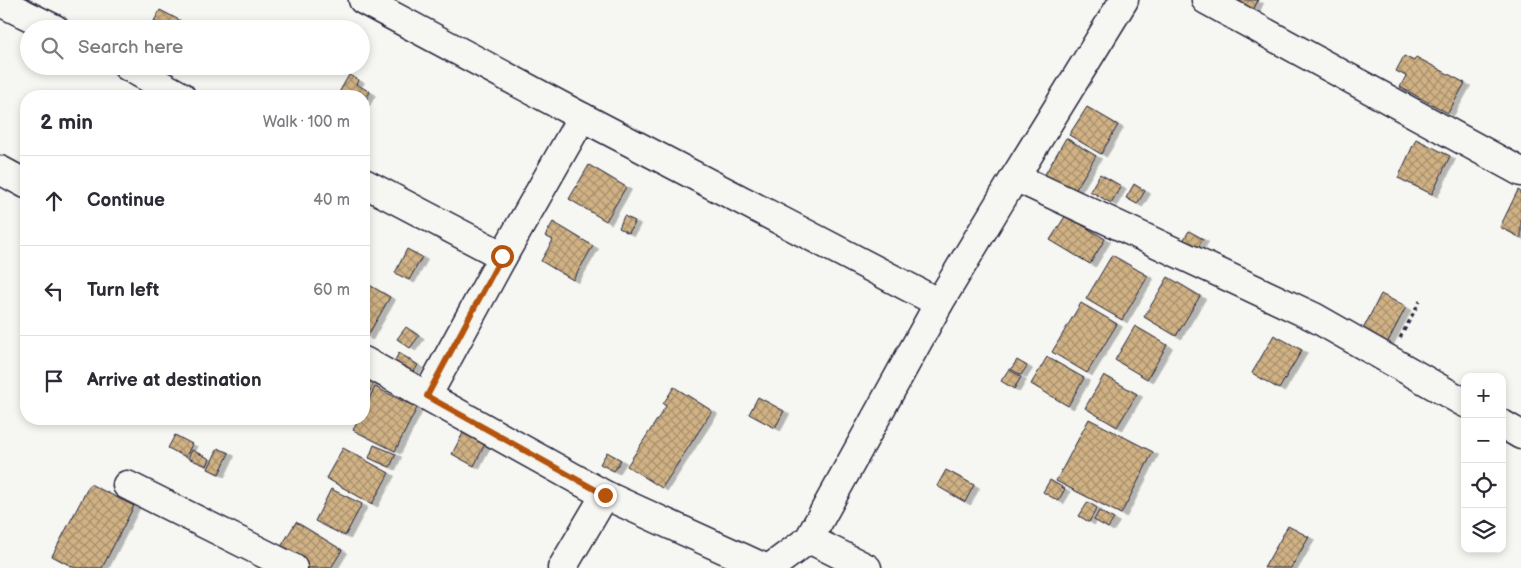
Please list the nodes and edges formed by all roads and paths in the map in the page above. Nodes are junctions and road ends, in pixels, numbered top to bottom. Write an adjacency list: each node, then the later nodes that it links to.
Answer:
1 (363, 0): 8 (street)
2 (1124, 0): 11 (street)
3 (1206, 0): 10 (street)
4 (0, 2): 5 (street)
5 (37, 20)
6 (143, 75): 7 (street)
7 (170, 90)
8 (582, 117): 14 (street); 16 (street)
9 (0, 170): 12 (street)
10 (1521, 172)
11 (1014, 177): 16 (street); 17 (street)
12 (20, 181)
13 (370, 186): 14 (street)
14 (502, 256): 19 (street)
15 (1420, 301): 17 (path)
16 (939, 303): 25 (street)
17 (1388, 360): 20 (street)
18 (370, 364): 19 (street)
19 (427, 396): 24 (street)
20 (1461, 401)
21 (1506, 426): 22 (street)
22 (1521, 434)
23 (127, 485): 26 (street)
24 (605, 495): 27 (street); 28 (street)
25 (809, 539): 29 (street); 30 (street)
26 (293, 568)
27 (562, 568)
28 (765, 568)
29 (770, 568)
30 (867, 568)

